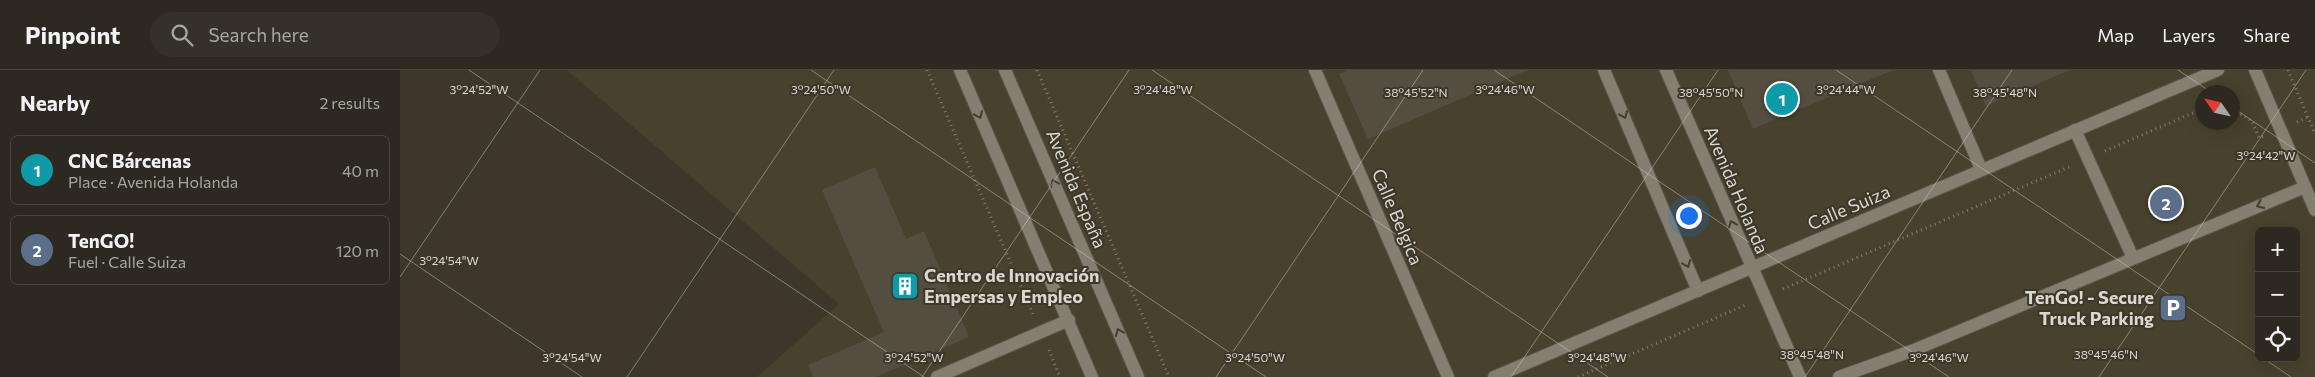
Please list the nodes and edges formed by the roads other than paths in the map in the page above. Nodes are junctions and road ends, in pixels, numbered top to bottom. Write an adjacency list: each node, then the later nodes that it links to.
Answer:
1 (960, 70): 16 (street, one-way to 16)
2 (1005, 70): 19 (street, Avenida España, one-way to 2)
3 (1315, 70): 20 (street, Calle Belgica)
4 (1604, 70): 15 (street, one-way to 15)
5 (1666, 70): 14 (street, Avenida Holanda, one-way to 5)
6 (1939, 70): 10 (street)
7 (2218, 70): 9 (street, Calle Suiza)
8 (2255, 70): 11 (street)
9 (2075, 130): 10 (street, Calle Suiza); 13 (street)
10 (1981, 170): 14 (street, Calle Suiza)
11 (2305, 187): 12 (street); 13 (street, one-way to 13)
12 (2315, 210)
13 (2133, 258): 23 (street)
14 (1751, 269): 15 (street, Calle Suiza); 22 (street, Avenida Holanda)
15 (1698, 291): 21 (street, Calle Suiza)
16 (1068, 320): 17 (street); 18 (street)
17 (937, 377)
18 (1092, 377)
19 (1138, 377)
20 (1448, 377)
21 (1494, 377)
22 (1800, 377)
23 (1840, 377)

